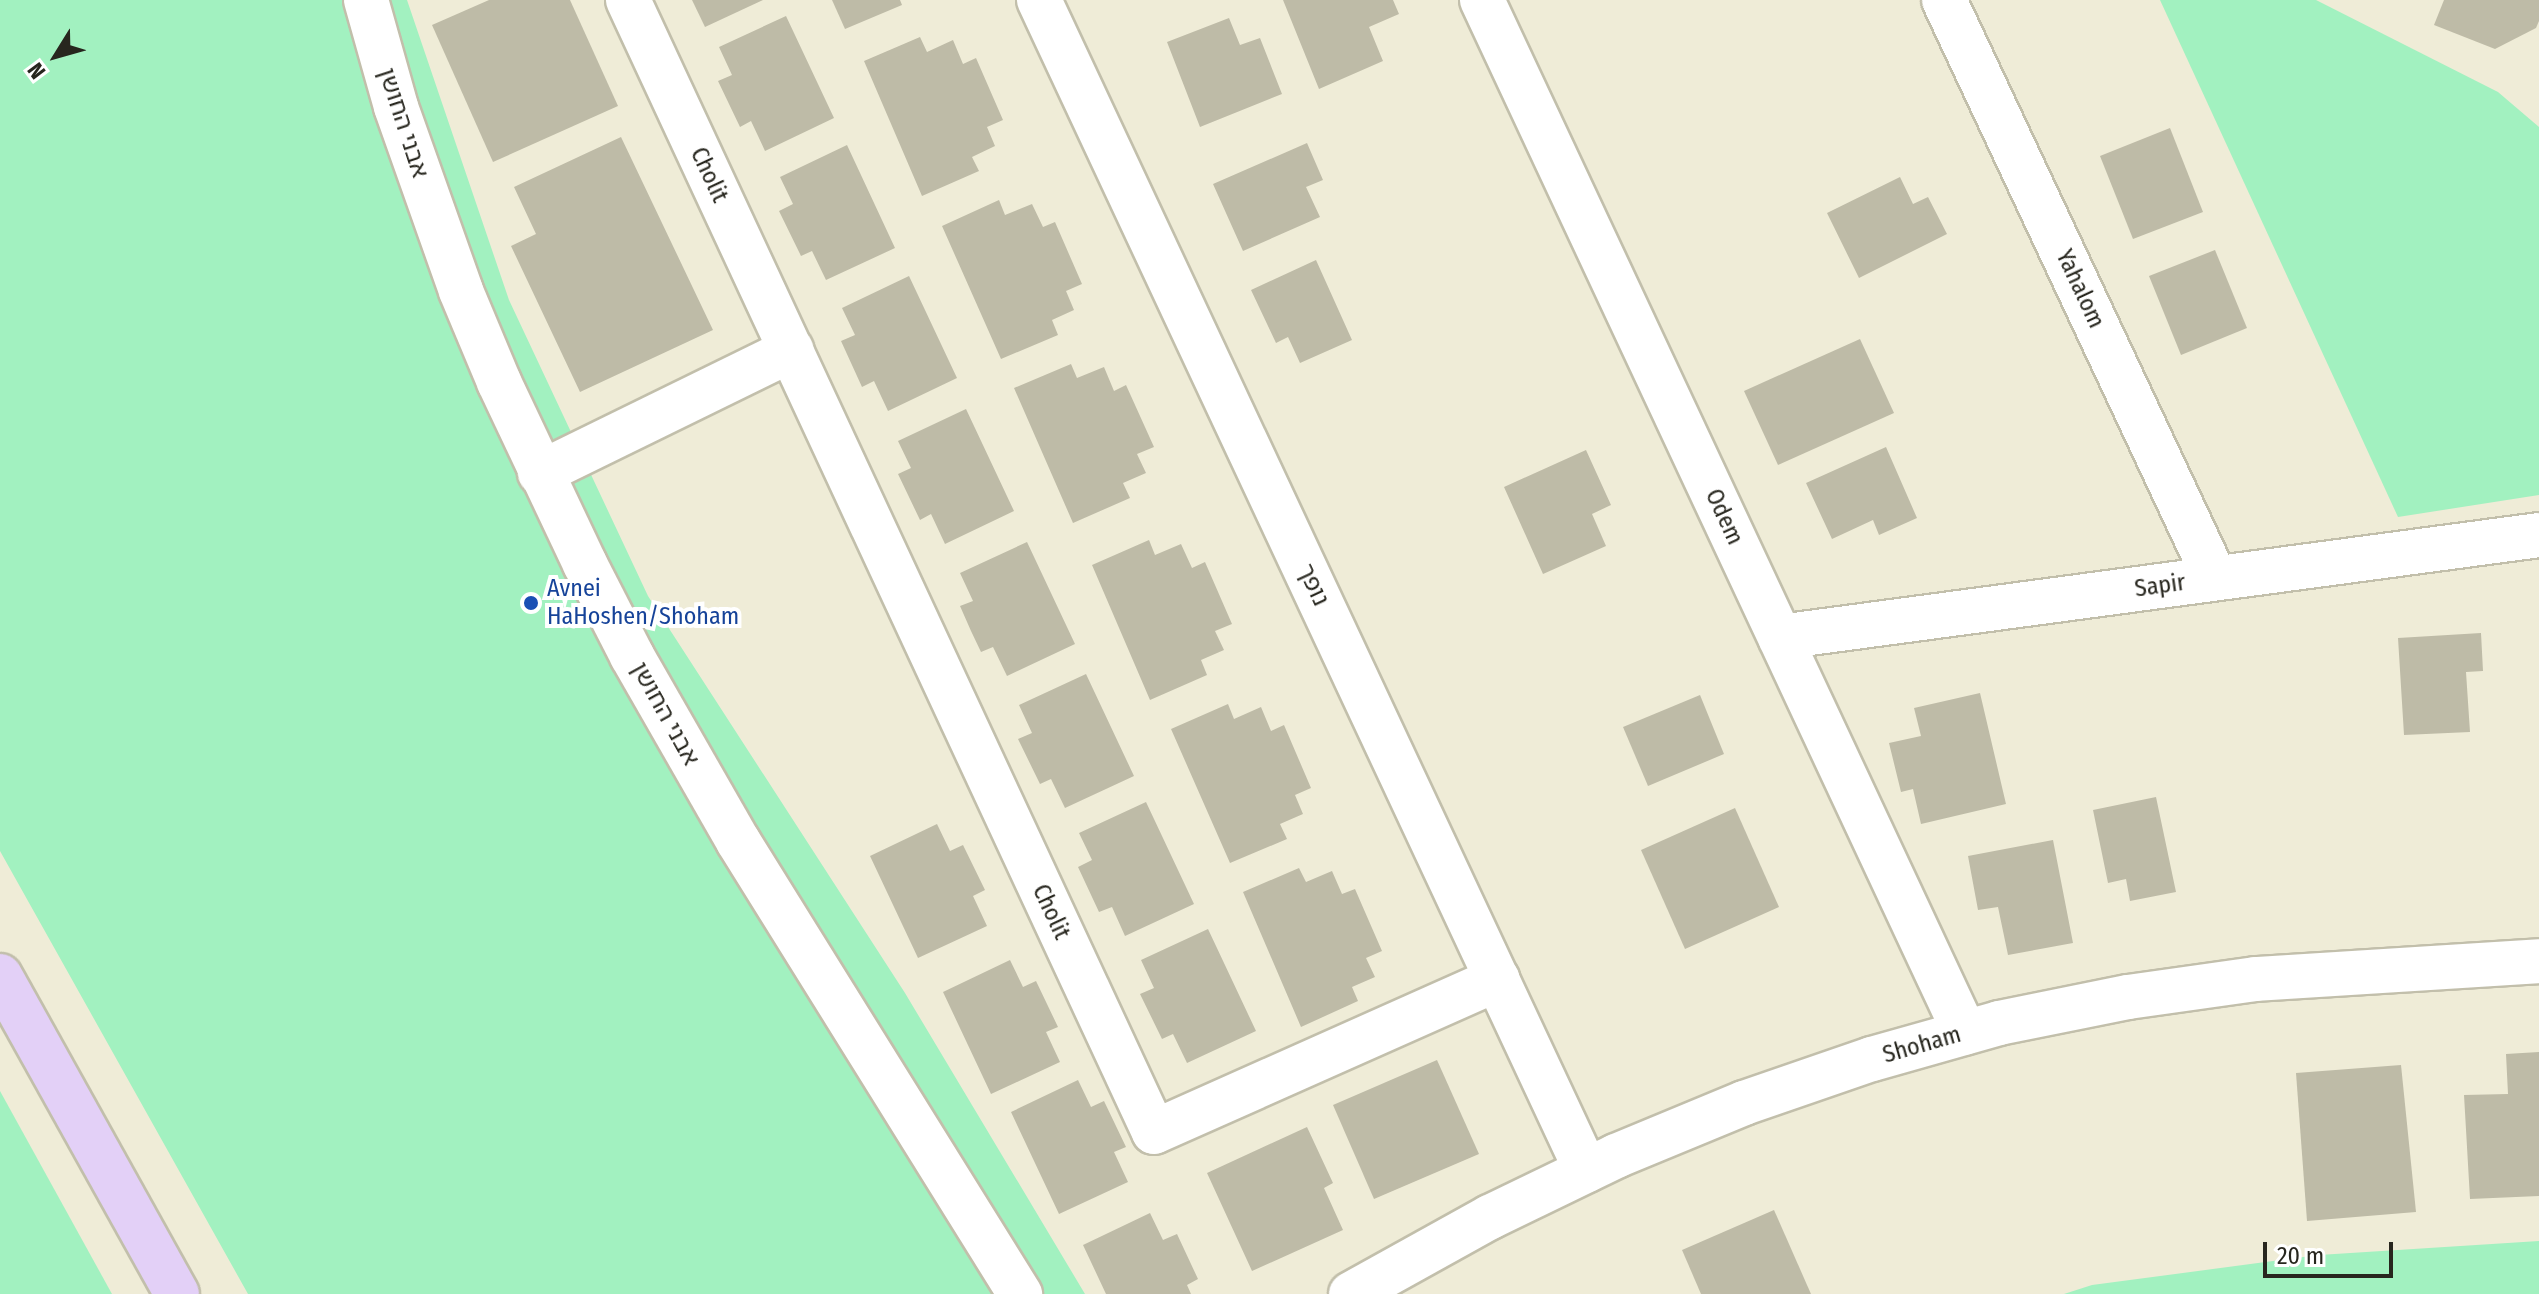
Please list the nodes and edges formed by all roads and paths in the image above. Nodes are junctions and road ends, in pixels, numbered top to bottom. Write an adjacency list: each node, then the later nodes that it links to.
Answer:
1 (366, 0): 7 (street, אבני החושן)
2 (628, 0): 6 (street, Cholit)
3 (1039, 0): 13 (street, נופך)
4 (1482, 0): 10 (street, Odem)
5 (1944, 0): 9 (street, Yahalom)
6 (791, 350): 7 (street); 13 (street, Cholit)
7 (540, 473): 17 (street, אבני החושן)
8 (2539, 535): 9 (street, Sapir)
9 (2215, 578): 10 (street, Sapir)
10 (1780, 637): 14 (street, Odem)
11 (2539, 961): 14 (street, Shoham)
12 (0, 976): 16 (main road)
13 (1497, 979): 15 (street, נופך)
14 (1965, 1033): 15 (street, Shoham)
15 (1586, 1170): 18 (street, Shoham)
16 (177, 1294)
17 (1020, 1294)
18 (1351, 1294)

